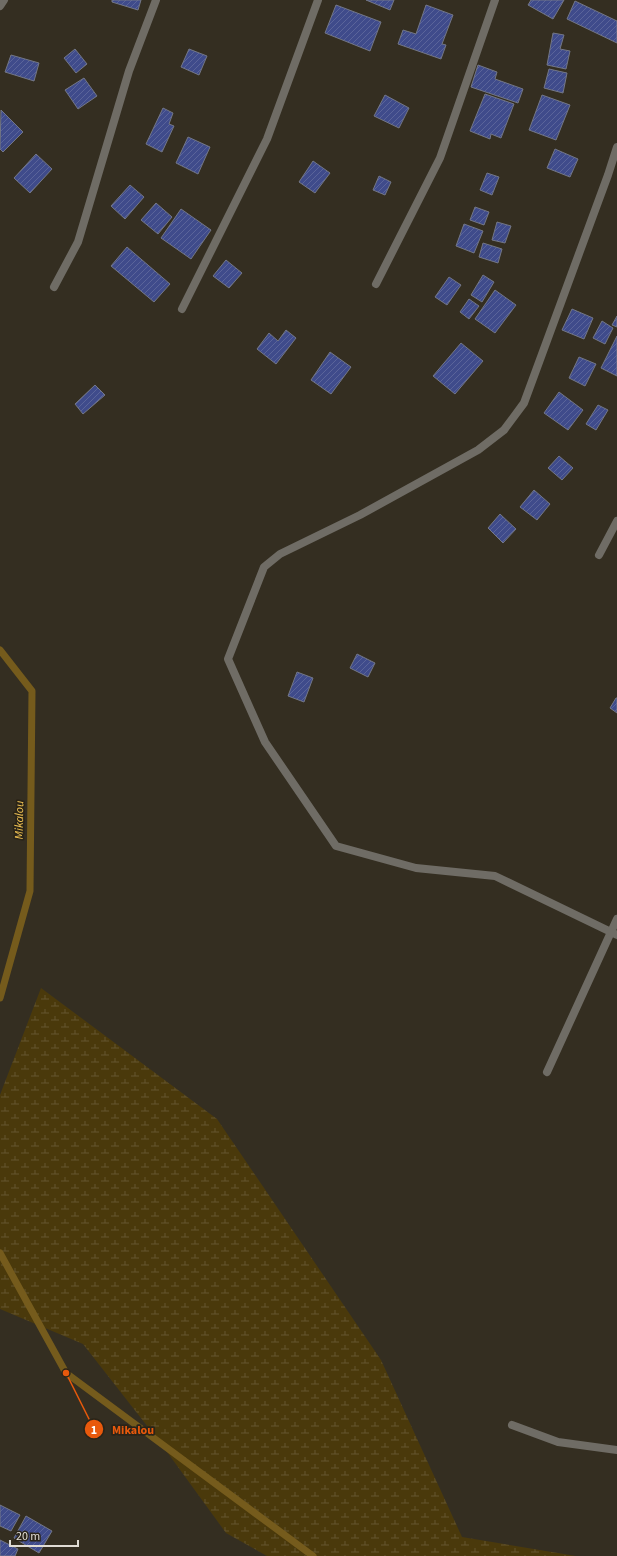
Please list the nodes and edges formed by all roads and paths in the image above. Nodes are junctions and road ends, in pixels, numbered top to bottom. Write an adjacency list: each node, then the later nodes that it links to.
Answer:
1 (4, 0): 5 (street)
2 (156, 0): 8 (street)
3 (318, 0): 9 (street)
4 (494, 0): 7 (street)
5 (0, 6)
6 (617, 147): 13 (street)
7 (376, 284)
8 (54, 287)
9 (182, 309)
10 (617, 521): 11 (street)
11 (599, 555)
12 (617, 919): 13 (street)
13 (614, 933): 14 (street)
14 (547, 1072)
15 (512, 1425): 16 (street)
16 (617, 1450)

